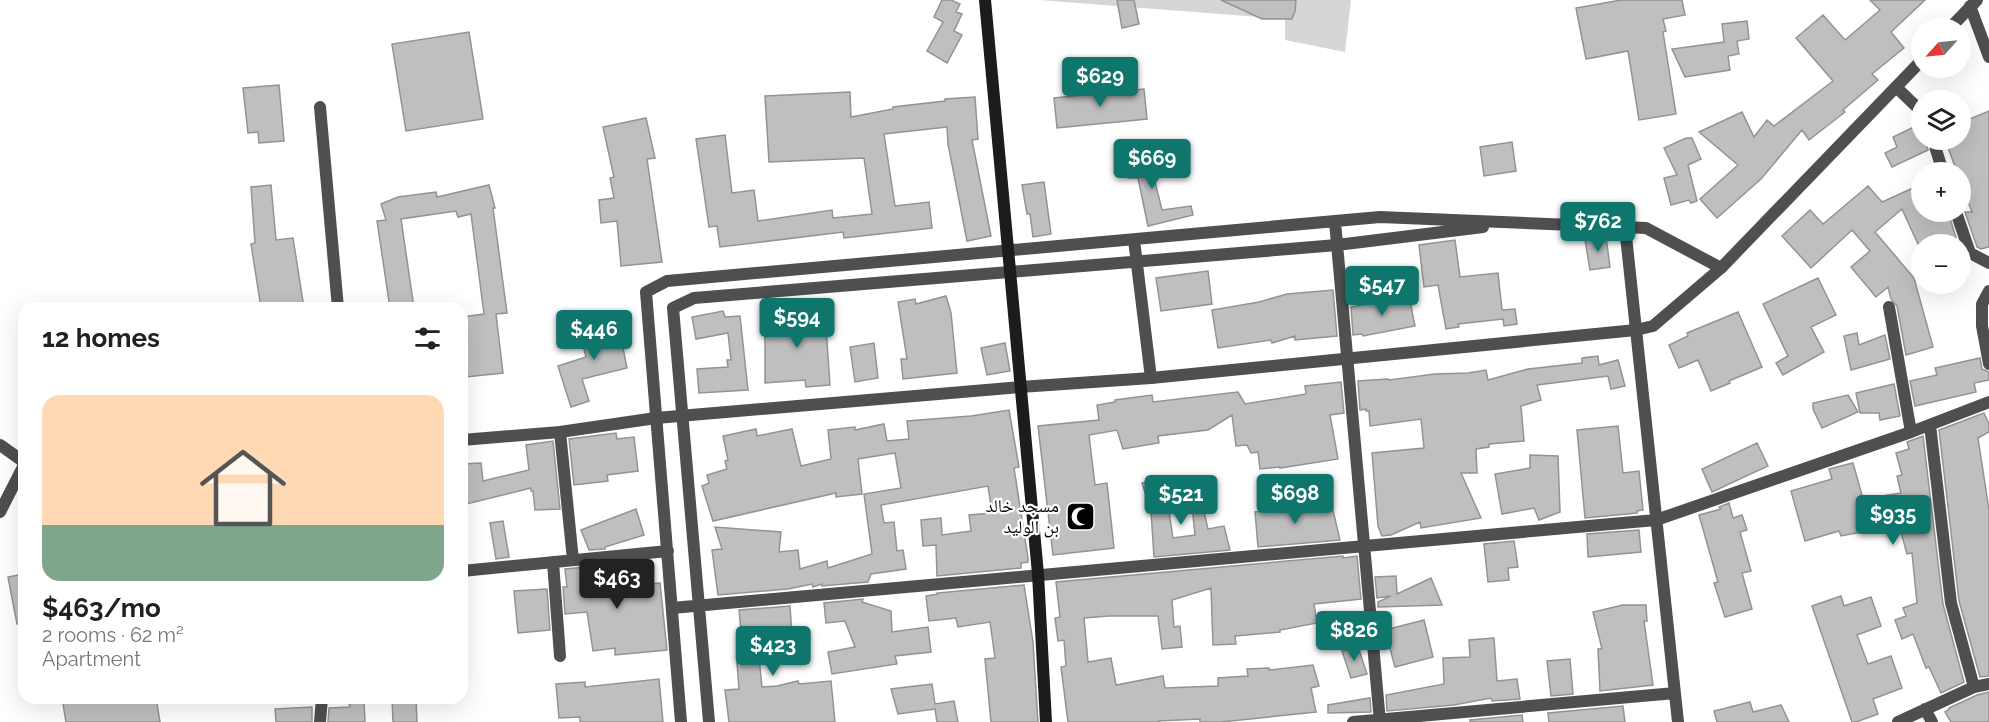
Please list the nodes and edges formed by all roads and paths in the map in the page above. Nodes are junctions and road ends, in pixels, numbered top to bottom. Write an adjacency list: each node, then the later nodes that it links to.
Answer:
1 (985, 0): 15 (main road)
2 (1973, 3): 3 (street); 4 (street)
3 (1959, 18)
4 (1989, 57)
5 (1911, 71): 6 (street)
6 (1896, 87): 7 (street); 18 (street)
7 (1911, 101)
8 (320, 107): 21 (street)
9 (1335, 222): 10 (street); 13 (street); 14 (street)
10 (1522, 222): 12 (street); 14 (street)
11 (1959, 222): 17 (street)
12 (1625, 227): 18 (street); 23 (street)
13 (1134, 240): 15 (street); 16 (street)
14 (1337, 245): 16 (street); 24 (street)
15 (1007, 251): 19 (main road); 30 (street)
16 (1137, 261): 19 (street); 26 (street)
17 (1989, 263)
18 (1720, 268): 23 (street)
19 (1009, 272): 27 (main road); 29 (street)
20 (1989, 291): 25 (street)
21 (337, 302)
22 (1889, 307): 33 (street)
23 (1636, 330): 24 (street); 39 (street)
24 (1347, 358): 26 (street); 40 (street)
25 (1989, 364)
26 (1151, 378): 27 (street)
27 (1020, 387): 29 (street); 45 (main road)
28 (1989, 402): 31 (street)
29 (682, 416): 30 (street); 46 (street)
30 (656, 418): 32 (street); 41 (street)
31 (1930, 424): 33 (street); 50 (street)
32 (560, 432): 34 (street); 42 (street)
33 (1911, 432): 39 (street)
34 (468, 440)
35 (2, 451): 36 (street)
36 (18, 460)
37 (18, 476): 38 (street)
38 (0, 512)
39 (1656, 520): 40 (street); 51 (street)
40 (1364, 545): 45 (street); 54 (street)
41 (668, 551): 42 (street); 47 (street)
42 (573, 560): 43 (street)
43 (553, 562): 44 (street); 48 (street)
44 (468, 570)
45 (1038, 574): 46 (street); 58 (main road)
46 (699, 605): 47 (street); 57 (street)
47 (672, 608): 56 (street)
48 (560, 656)
49 (1989, 684): 50 (street)
50 (1974, 687): 53 (street)
51 (1675, 693): 54 (street); 60 (street)
52 (322, 704): 55 (street)
53 (1925, 709): 61 (street); 62 (street)
54 (1380, 721): 59 (street)
55 (320, 722)
56 (681, 722)
57 (710, 722)
58 (1046, 722)
59 (1353, 722)
60 (1678, 722)
61 (1898, 722)
62 (1932, 722)

